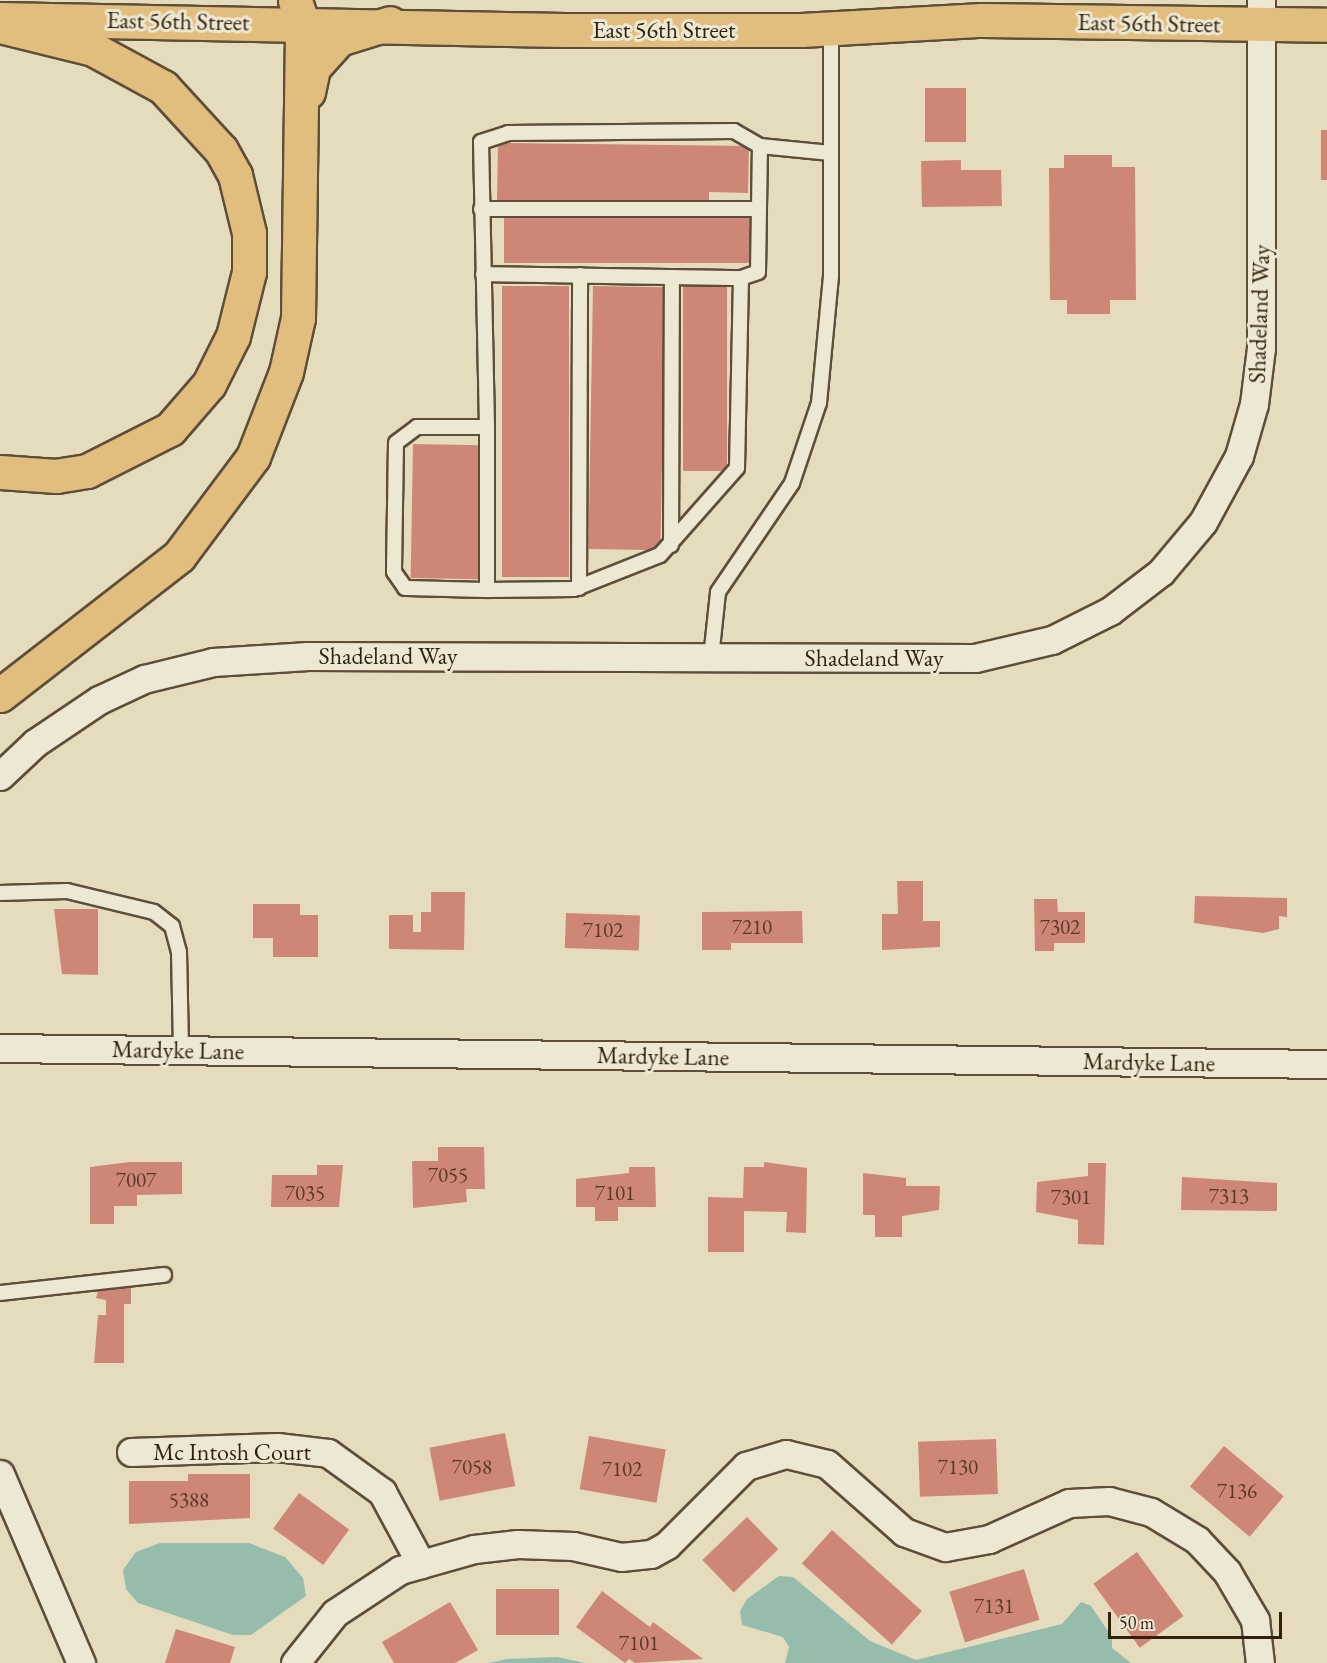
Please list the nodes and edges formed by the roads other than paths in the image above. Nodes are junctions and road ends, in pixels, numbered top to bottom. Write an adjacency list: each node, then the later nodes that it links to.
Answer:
1 (299, 11): 3 (main road, East 56th Street); 4 (main road, East 56th Street); 8 (main road)
2 (1262, 12): 5 (main road, East 56th Street); 7 (main road, East 56th Street); 22 (street, Shadeland Way)
3 (0, 20)
4 (390, 23): 7 (main road, East 56th Street); 8 (main road)
5 (1327, 25)
6 (0, 26): 18 (main road)
7 (831, 28): 10 (lane)
8 (301, 126): 23 (main road)
9 (760, 146): 10 (lane); 11 (lane); 12 (lane)
10 (831, 153): 22 (lane)
11 (481, 209): 12 (lane); 13 (lane)
12 (759, 209): 16 (lane)
13 (483, 274): 14 (lane); 17 (lane)
14 (580, 275): 15 (lane); 20 (lane)
15 (672, 277): 16 (lane); 19 (lane)
16 (741, 278): 19 (lane)
17 (488, 427): 21 (lane); 21 (lane)
18 (0, 472)
19 (671, 545): 20 (lane)
20 (579, 588): 21 (lane)
21 (487, 590)
22 (711, 658): 24 (street, Shadeland Way)
23 (0, 695)
24 (0, 776)
25 (0, 893): 27 (lane)
26 (0, 1048): 27 (street, Mardyke Lane)
27 (180, 1050): 28 (street, Mardyke Lane)
28 (1327, 1064)
29 (164, 1275): 30 (lane)
30 (0, 1293)
31 (131, 1452): 33 (street, Mc Intosh Court)
32 (0, 1474): 34 (street)
33 (422, 1564): 35 (street); 36 (street)
34 (81, 1663)
35 (296, 1663)
36 (1260, 1663)

